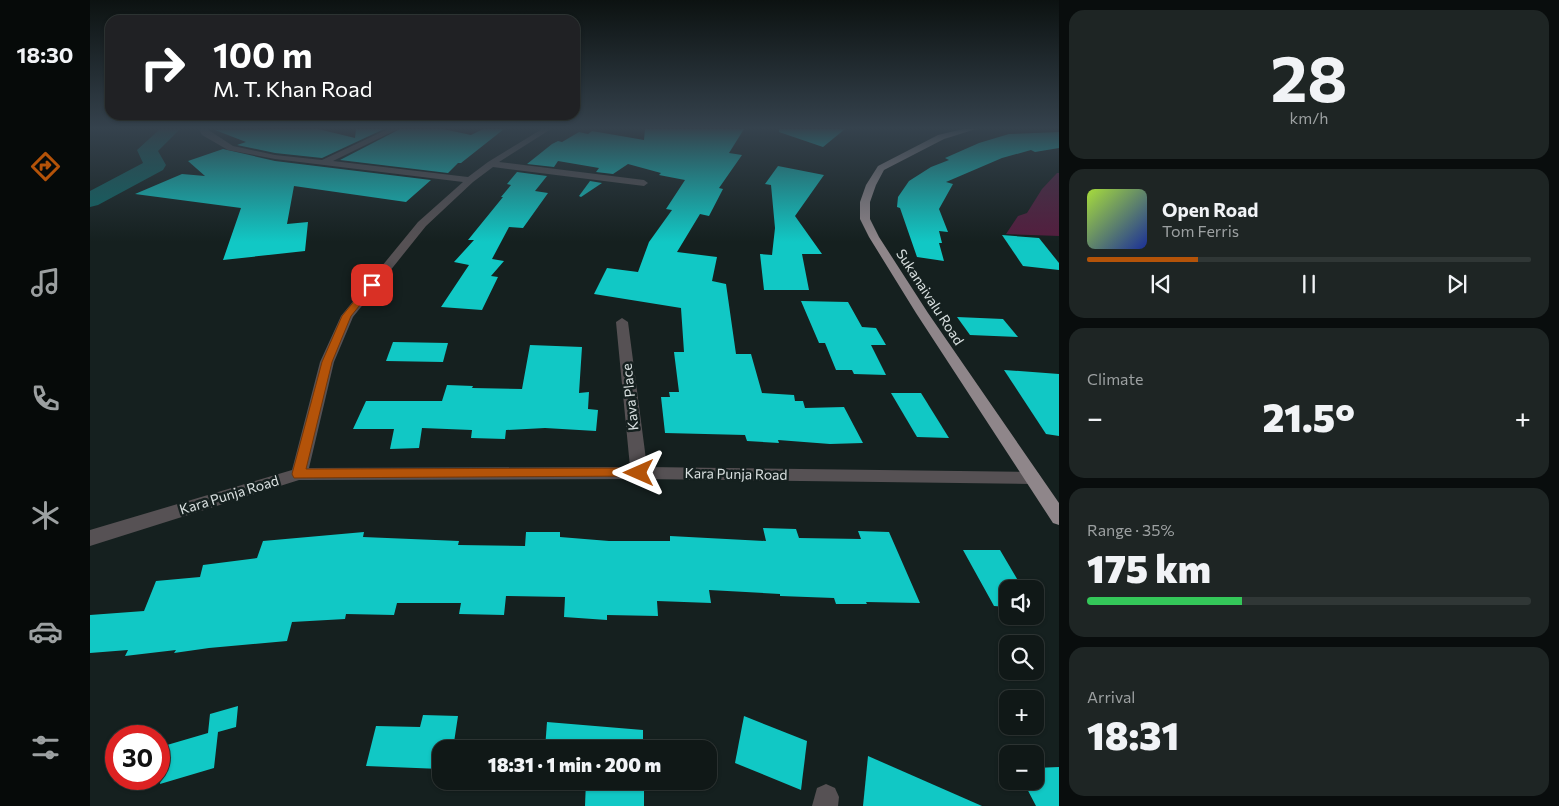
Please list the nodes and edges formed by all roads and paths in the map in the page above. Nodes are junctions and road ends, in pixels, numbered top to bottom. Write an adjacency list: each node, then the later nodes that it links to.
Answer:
1 (354, 167): 5 (street)
2 (488, 167): 5 (street)
3 (512, 167): 6 (street)
4 (884, 167): 10 (main road, Sukanaivalu Road)
5 (470, 180): 9 (street)
6 (644, 183)
7 (622, 322): 8 (street, Kava Place)
8 (639, 473): 9 (street, Kara Punja Road); 10 (street, Kara Punja Road)
9 (299, 474): 12 (street, Kara Punja Road)
10 (1032, 478): 11 (main road, Sukanaivalu Road)
11 (1059, 518)
12 (90, 538)

